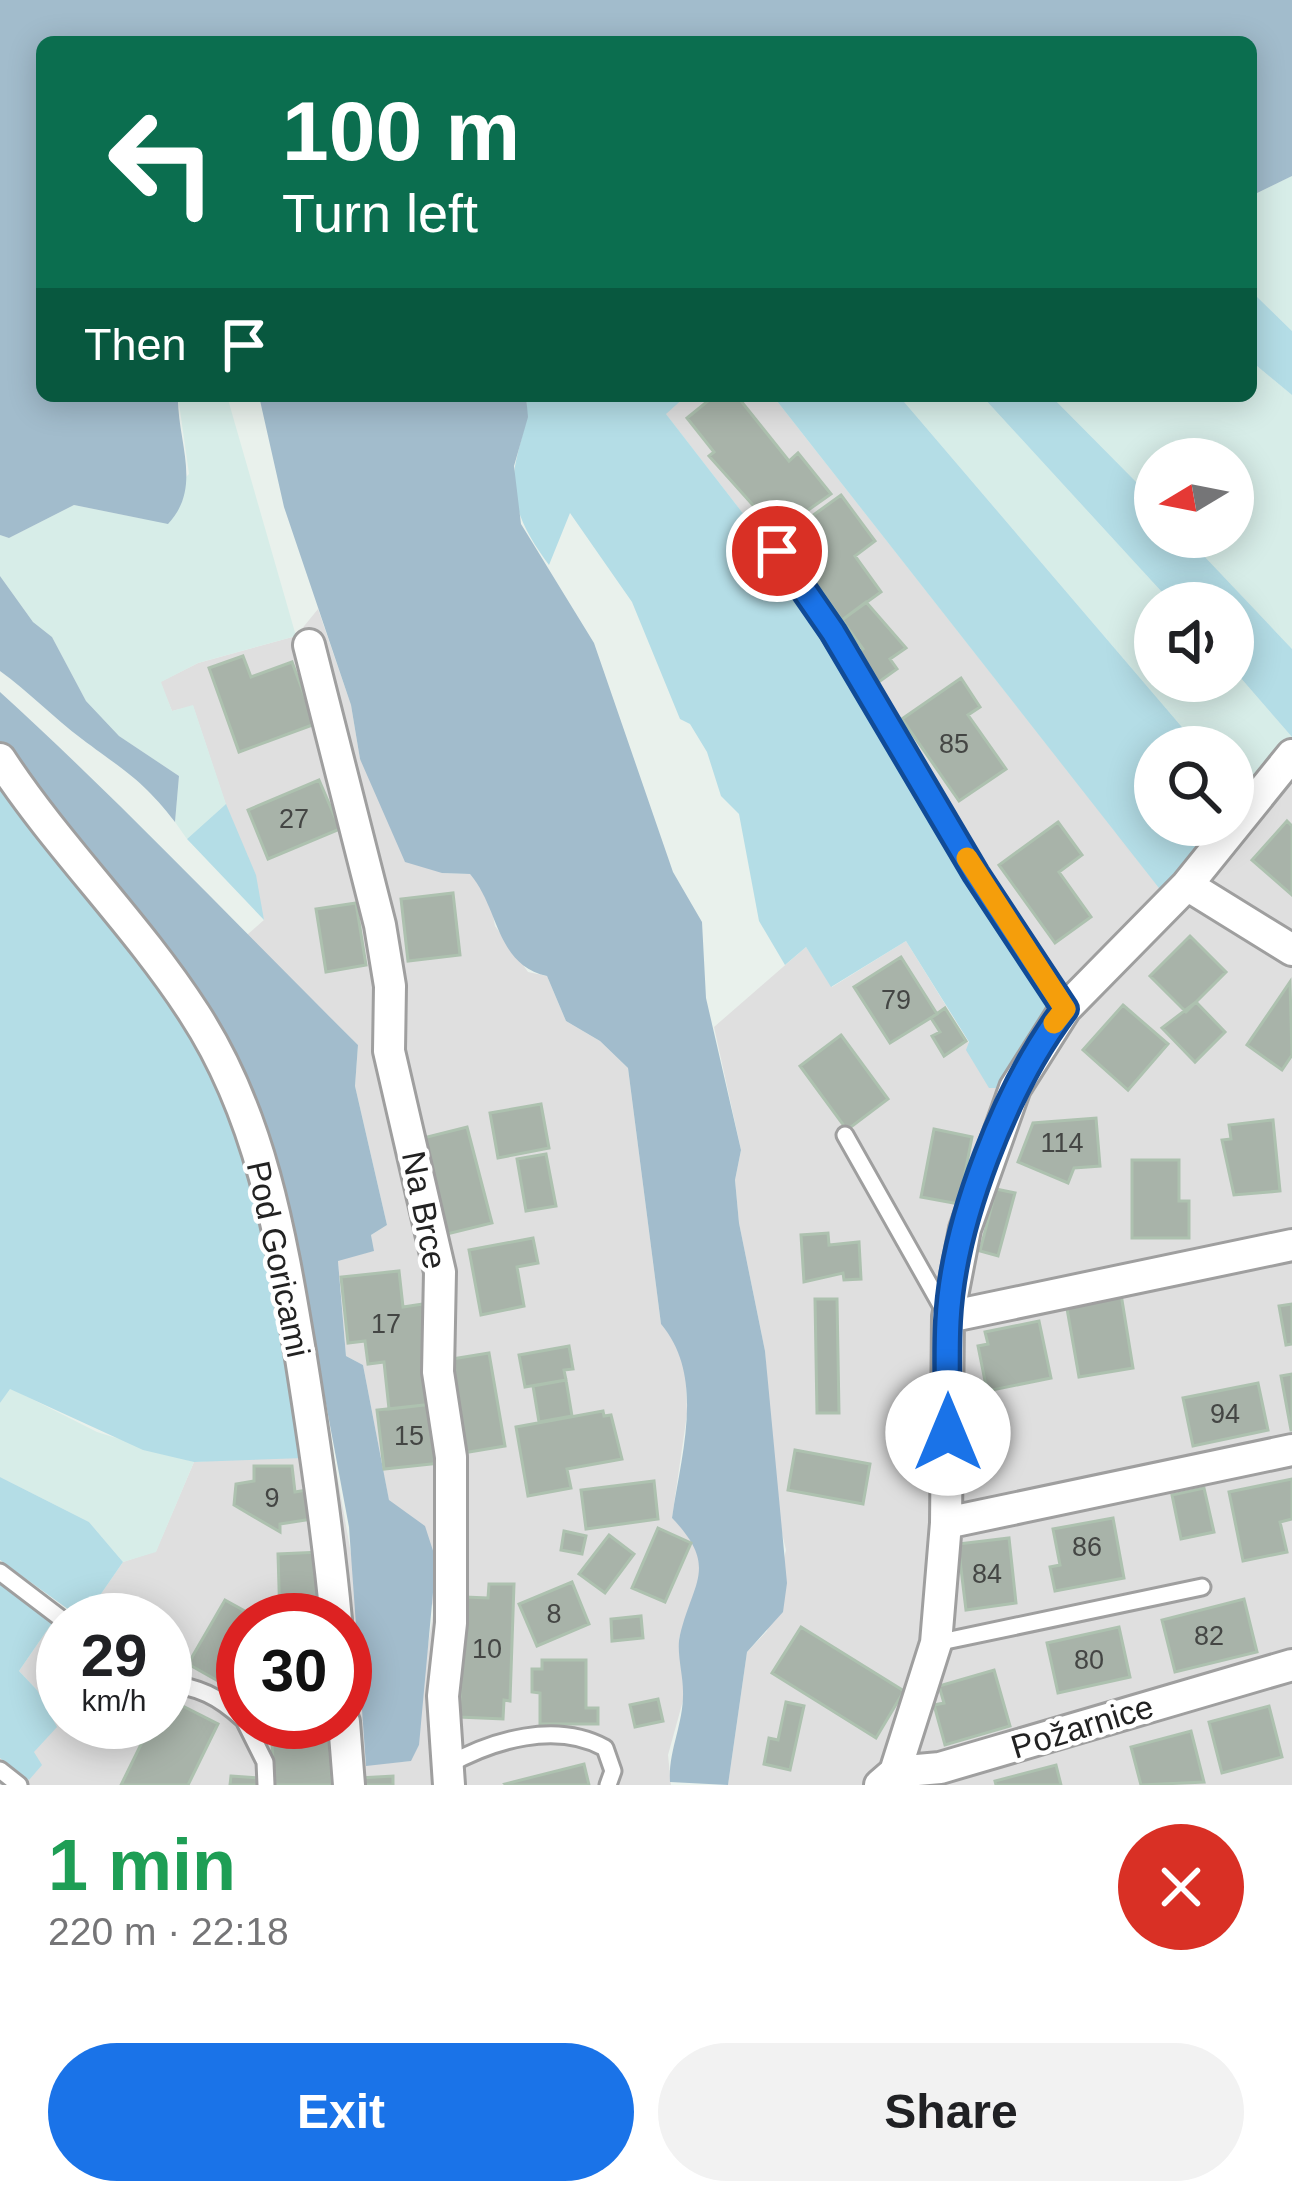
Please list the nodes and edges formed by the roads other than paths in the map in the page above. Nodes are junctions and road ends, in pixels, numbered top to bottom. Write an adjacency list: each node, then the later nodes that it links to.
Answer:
1 (777, 551): 7 (lane)
2 (309, 645): 22 (street, Na Brce)
3 (1292, 755): 5 (street)
4 (0, 759): 15 (street, Pod Goricami)
5 (1187, 885): 6 (street); 7 (street)
6 (1292, 950)
7 (1065, 1009): 10 (street)
8 (845, 1135): 10 (lane)
9 (1292, 1245): 10 (street)
10 (948, 1317): 12 (street)
11 (1292, 1450): 12 (street)
12 (946, 1523): 17 (street)
13 (0, 1572): 16 (lane)
14 (1202, 1587): 17 (lane)
15 (334, 1593)
16 (36, 1599)
17 (936, 1643): 23 (street)
18 (1292, 1665): 23 (street, Požarnice)
19 (258, 1749): 25 (lane)
20 (346, 1749): 26 (street)
21 (0, 1770): 24 (lane)
22 (448, 1775): 27 (lane)
23 (897, 1780)
24 (20, 1785)
25 (266, 1785)
26 (349, 1785)
27 (608, 1785)

